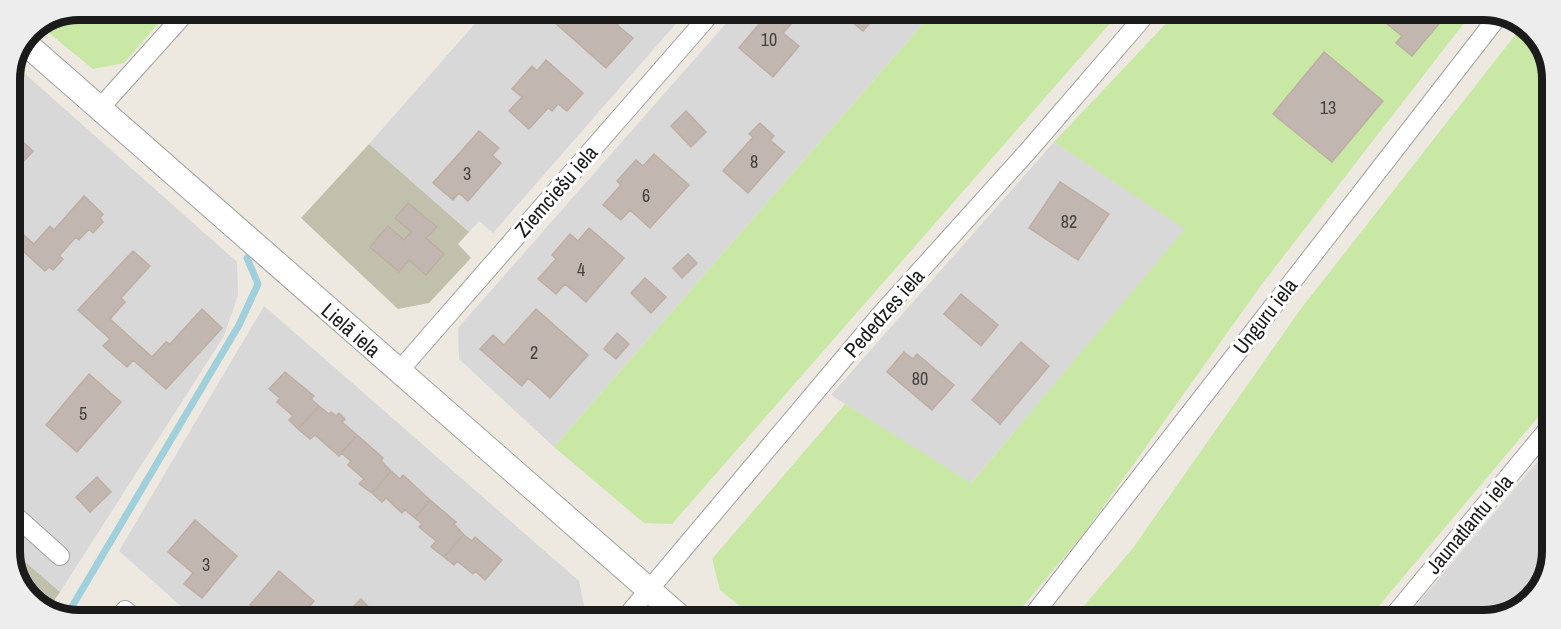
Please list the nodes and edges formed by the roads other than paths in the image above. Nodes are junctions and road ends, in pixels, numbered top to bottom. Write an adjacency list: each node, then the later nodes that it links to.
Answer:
1 (179, 20): 6 (street)
2 (705, 20): 7 (street, Ziemciešu iela)
3 (1141, 20): 11 (street, Pededzes iela)
4 (1494, 21): 14 (street, Unguru iela)
5 (29, 46): 6 (street, Lielā iela)
6 (99, 109): 7 (street, Lielā iela)
7 (399, 371): 11 (street, Lielā iela)
8 (1542, 437): 15 (street, Jaunatlantu iela)
9 (20, 520): 10 (street)
10 (60, 555)
11 (649, 591): 12 (street, Pededzes iela); 13 (street, Lielā iela)
12 (632, 610)
13 (672, 610)
14 (1037, 610)
15 (1398, 610)

